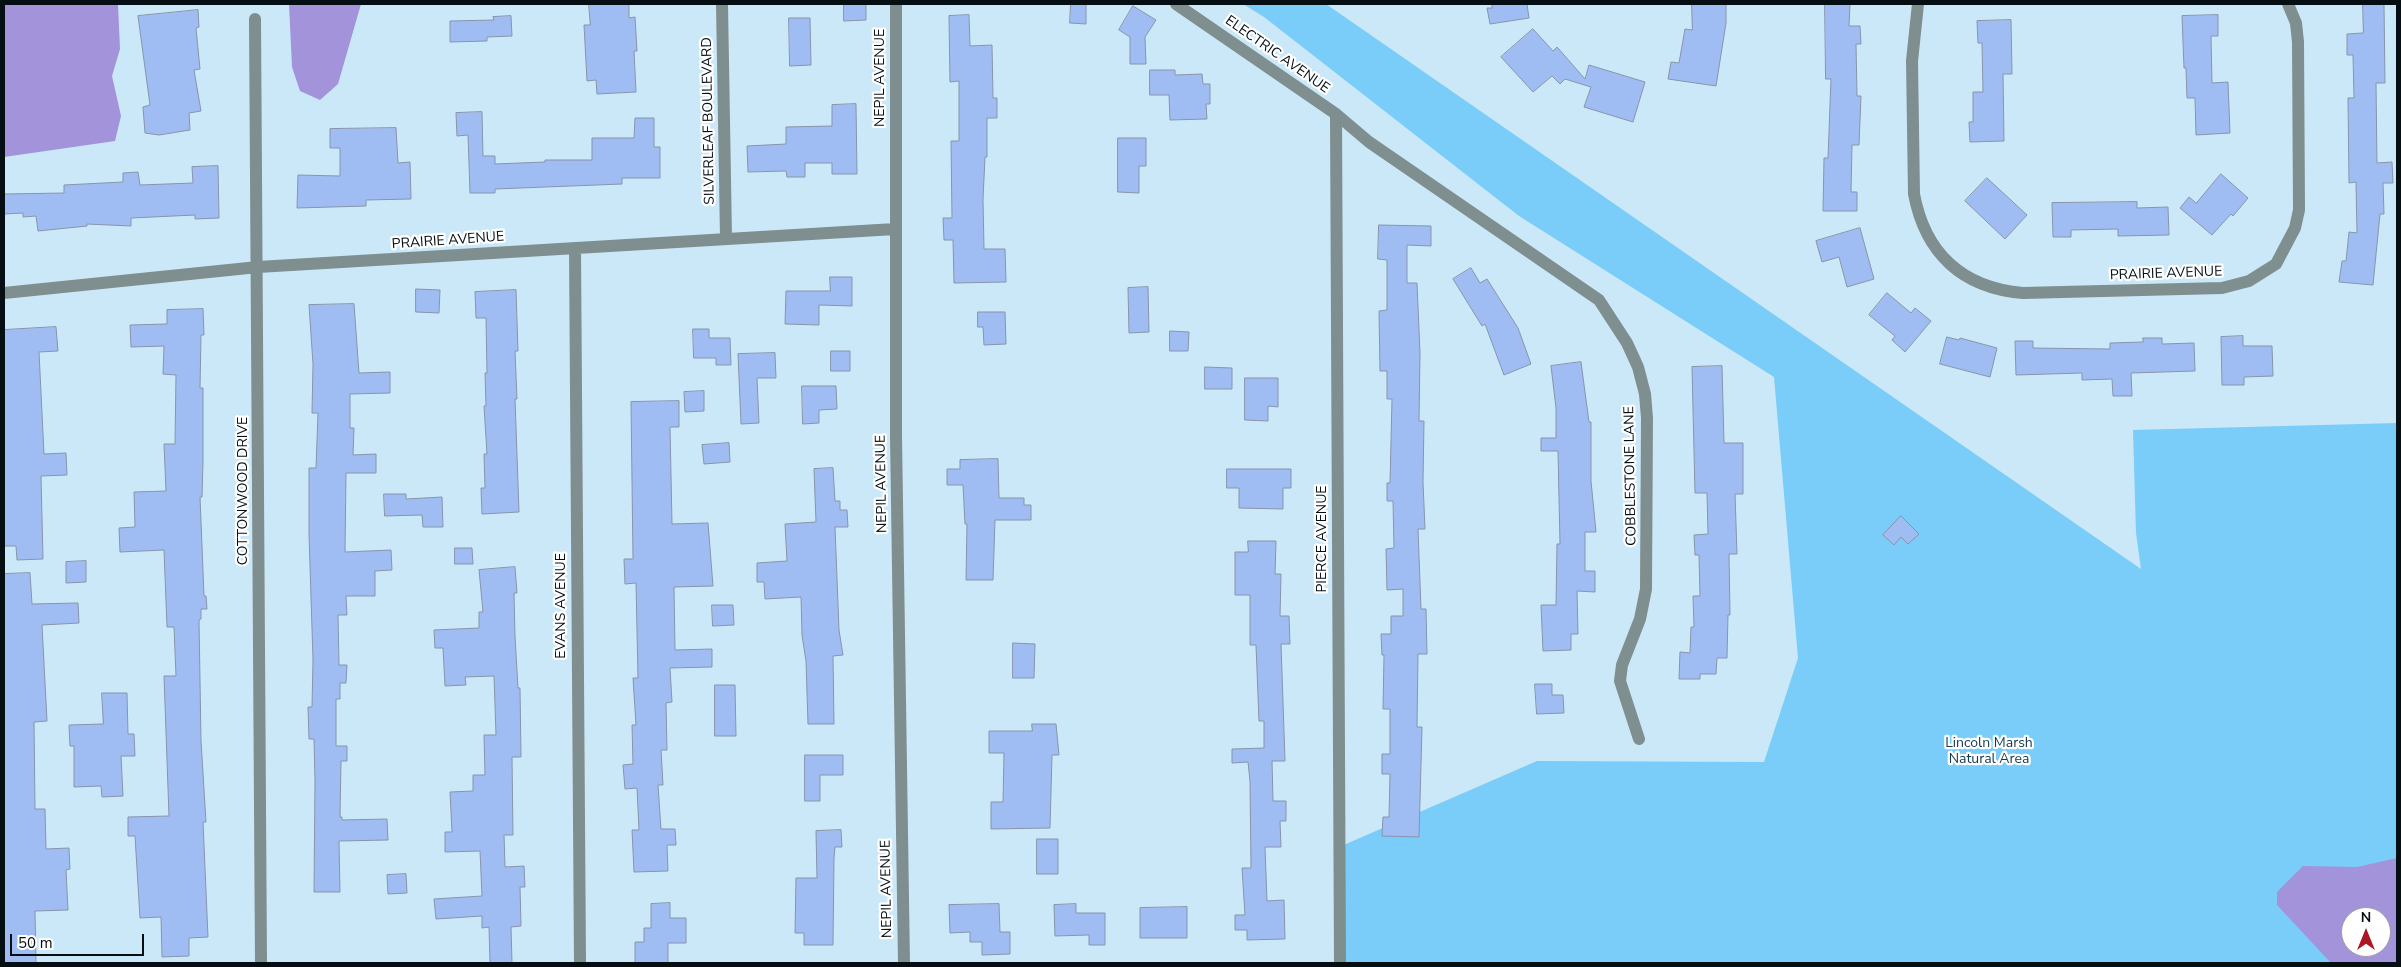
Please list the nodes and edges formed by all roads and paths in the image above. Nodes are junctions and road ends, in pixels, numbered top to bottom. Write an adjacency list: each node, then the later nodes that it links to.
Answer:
1 (722, 4): 9 (street, SILVERLEAF BOULEVARD)
2 (896, 4): 8 (street, NEPIL AVENUE)
3 (1176, 4): 7 (street, ELECTRIC AVENUE)
4 (1918, 4): 5 (street, PRAIRIE AVENUE)
5 (2288, 4)
6 (255, 19): 11 (street, COTTONWOOD DRIVE)
7 (1336, 114): 13 (street, COBBLESTONE LANE); 17 (street, PIERCE AVENUE)
8 (895, 229): 9 (street, PRAIRIE AVENUE); 16 (street, NEPIL AVENUE)
9 (726, 238): 10 (street, PRAIRIE AVENUE)
10 (575, 248): 11 (street, PRAIRIE AVENUE); 15 (street, EVANS AVENUE)
11 (258, 267): 12 (street, PRAIRIE AVENUE); 14 (street, COTTONWOOD DRIVE)
12 (4, 293)
13 (1639, 738)
14 (261, 963)
15 (580, 963)
16 (904, 963)
17 (1340, 963)

